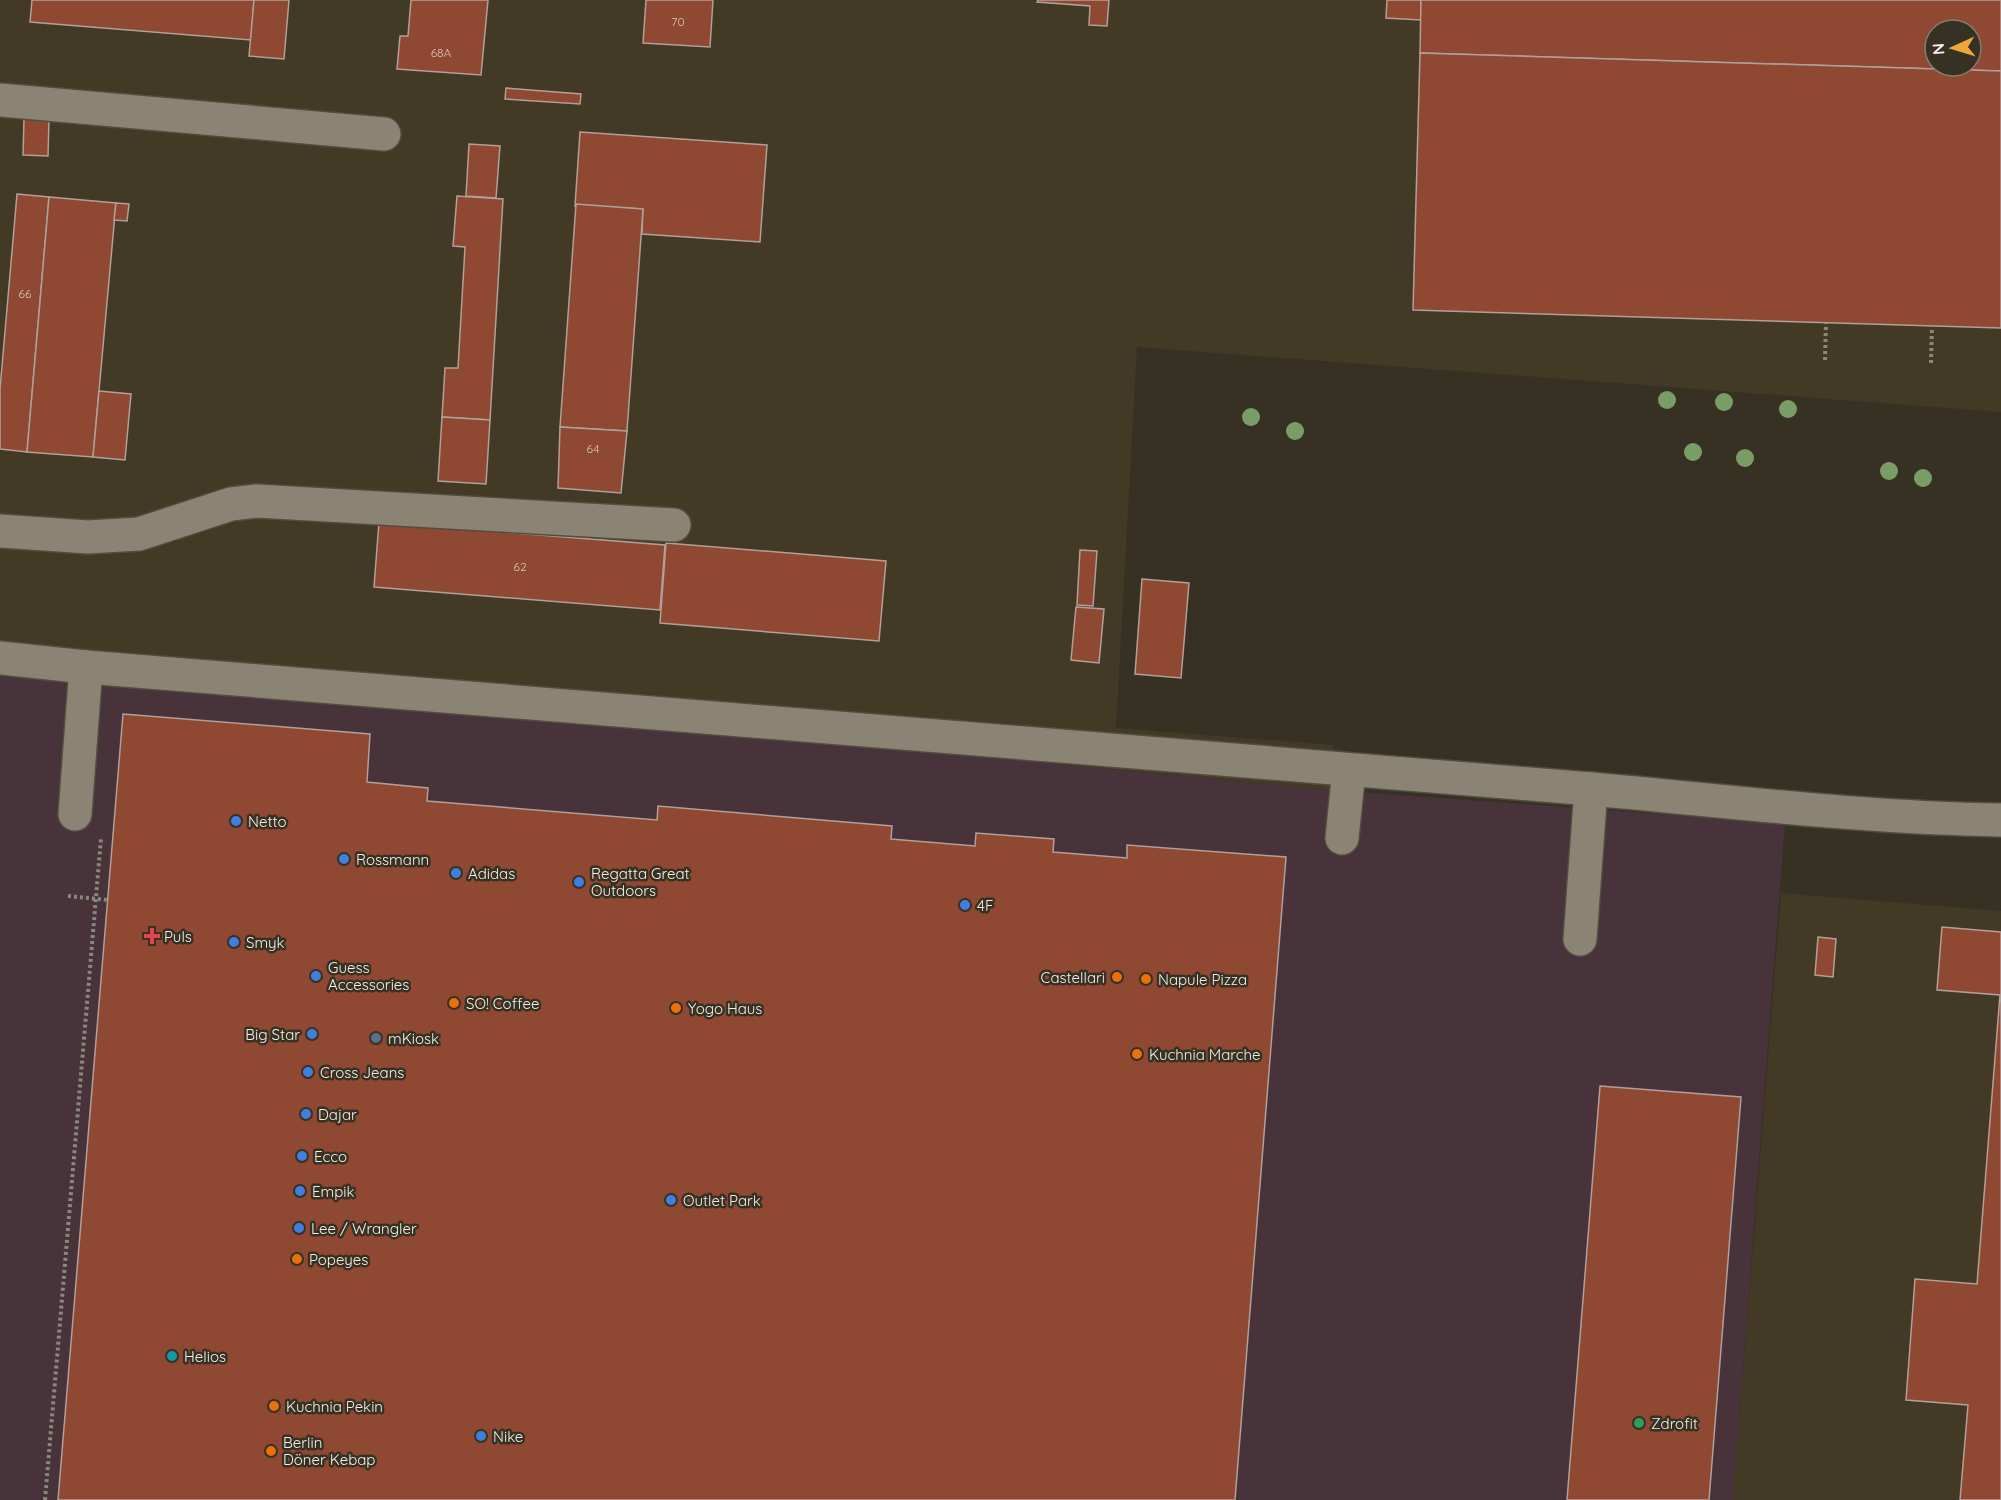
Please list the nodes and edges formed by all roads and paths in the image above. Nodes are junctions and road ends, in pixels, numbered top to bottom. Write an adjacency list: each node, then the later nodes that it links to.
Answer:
1 (0, 100): 2 (lane)
2 (384, 134)
3 (1826, 323): 5 (path)
4 (1932, 326): 6 (path)
5 (1825, 360)
6 (1931, 363)
7 (674, 525): 8 (lane)
8 (0, 531)
9 (0, 658): 10 (lane)
10 (86, 667): 11 (lane); 13 (lane)
11 (1349, 770): 12 (lane); 15 (lane)
12 (1591, 789): 14 (lane); 19 (lane)
13 (75, 814)
14 (2001, 820)
15 (1342, 838)
16 (68, 896): 17 (path)
17 (96, 899): 18 (path); 20 (path)
18 (108, 900)
19 (1580, 939)
20 (45, 1500)

